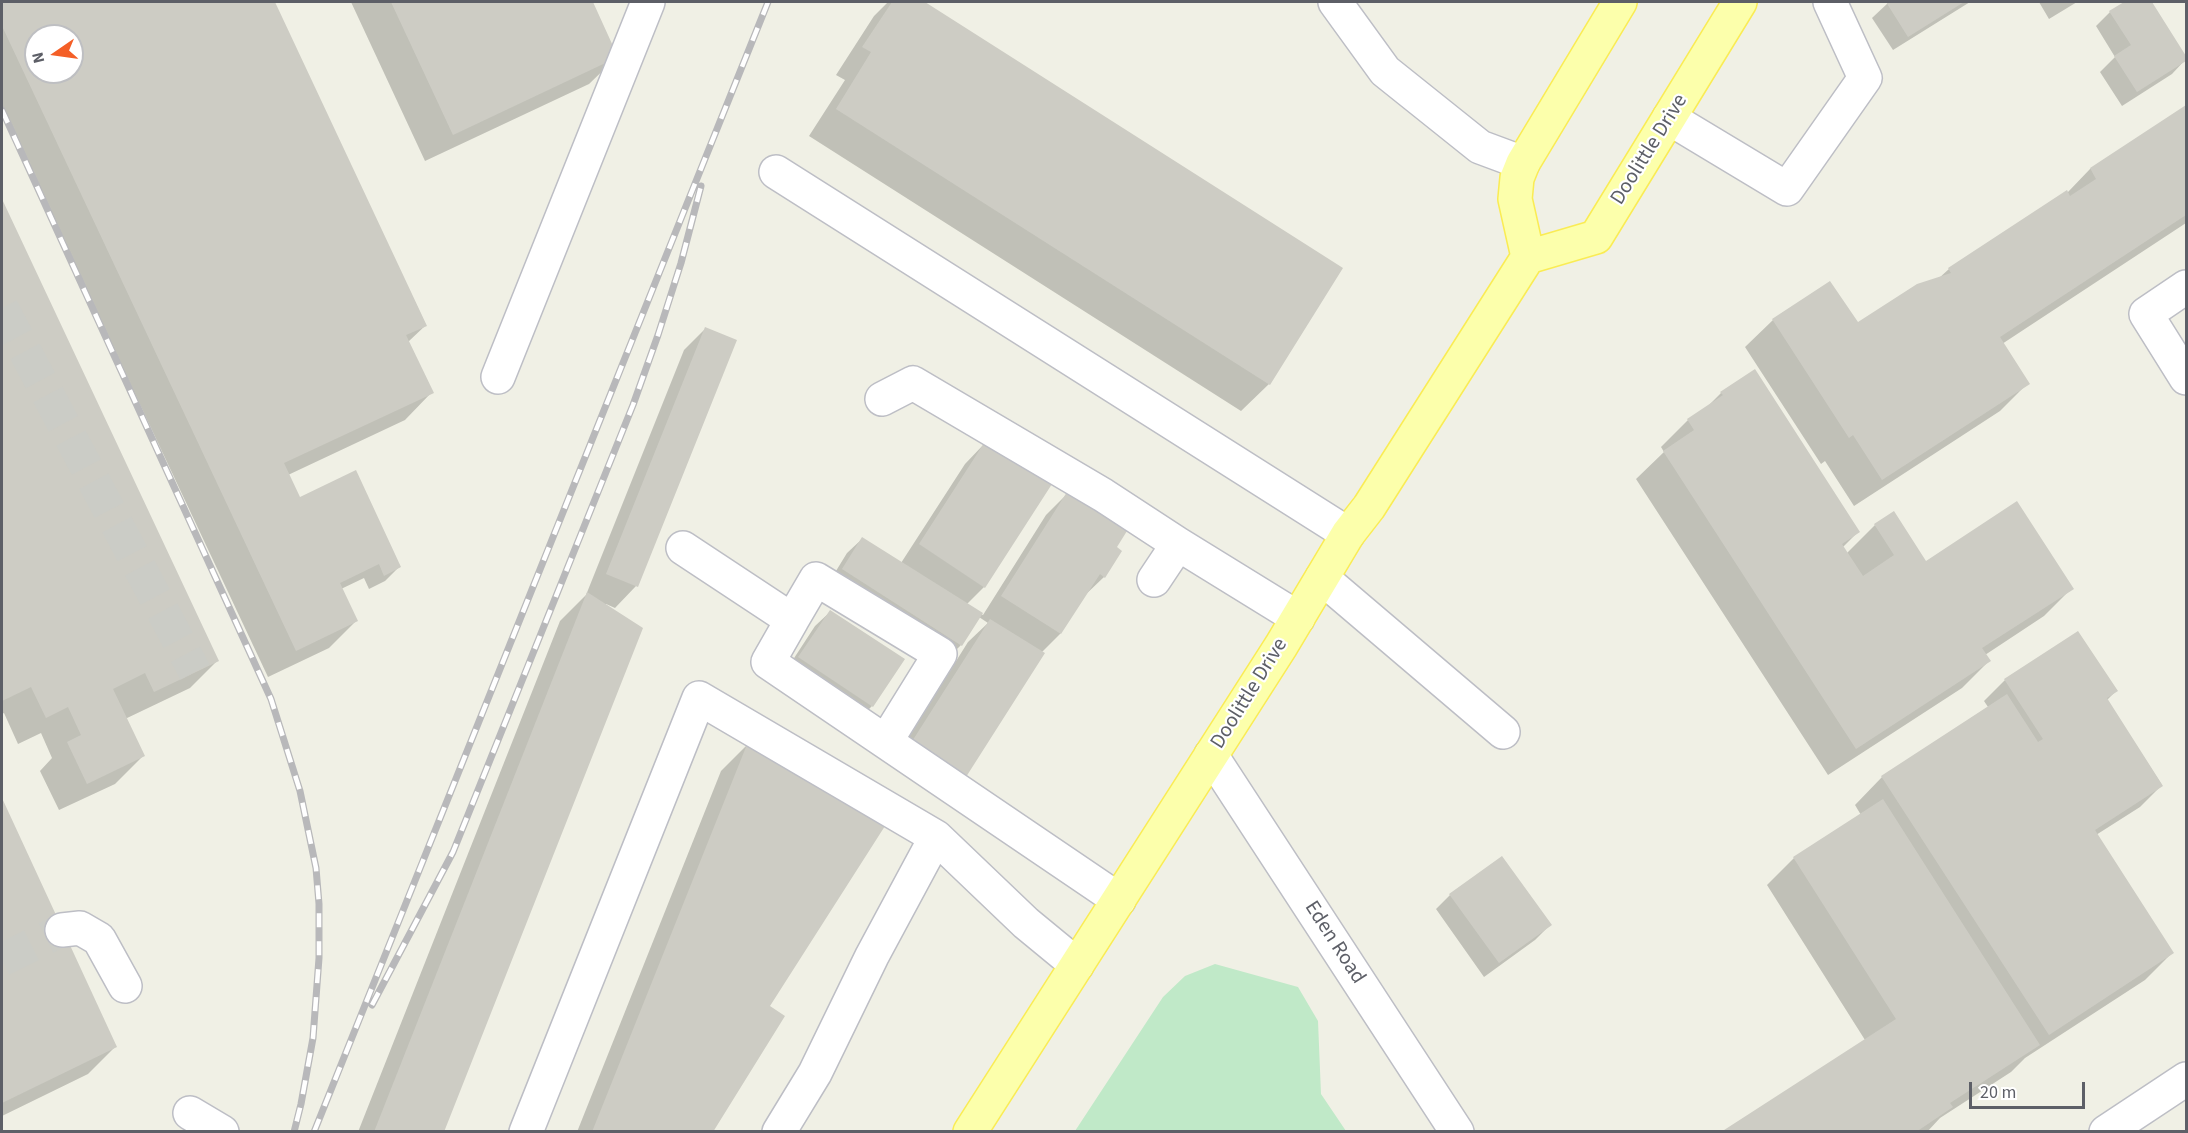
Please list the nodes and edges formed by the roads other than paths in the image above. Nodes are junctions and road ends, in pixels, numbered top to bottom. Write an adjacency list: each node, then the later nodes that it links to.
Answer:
1 (648, 2): 11 (street)
2 (1335, 2): 7 (street)
3 (1620, 2): 7 (main road)
4 (1740, 2): 6 (main road, Doolittle Drive)
5 (1830, 2): 6 (street)
6 (1669, 118): 9 (main road, Doolittle Drive)
7 (1522, 164): 9 (main road)
8 (776, 172): 14 (street)
9 (1528, 257): 14 (main road, Doolittle Drive)
10 (2187, 287): 12 (street)
11 (498, 377)
12 (2187, 378)
13 (882, 399): 15 (street)
14 (1348, 534): 17 (main road, Doolittle Drive)
15 (1178, 544): 18 (street); 19 (street)
16 (683, 548): 20 (street)
17 (1322, 578): 19 (main road, Doolittle Drive); 21 (street)
18 (1154, 580)
19 (1298, 618): 23 (main road, Doolittle Drive)
20 (792, 620): 22 (street); 22 (street)
21 (1503, 732)
22 (886, 741): 25 (street)
23 (1211, 755): 25 (main road, Doolittle Drive); 35 (street, Eden Road)
24 (936, 837): 27 (street); 32 (street); 33 (street)
25 (1119, 900): 27 (main road, Doolittle Drive)
26 (62, 930): 28 (street)
27 (1077, 964): 34 (main road, Doolittle Drive)
28 (125, 986)
29 (2187, 1079): 36 (street)
30 (190, 1113): 31 (street)
31 (222, 1131)
32 (526, 1131)
33 (779, 1131)
34 (970, 1131)
35 (1457, 1131)
36 (2106, 1131)

